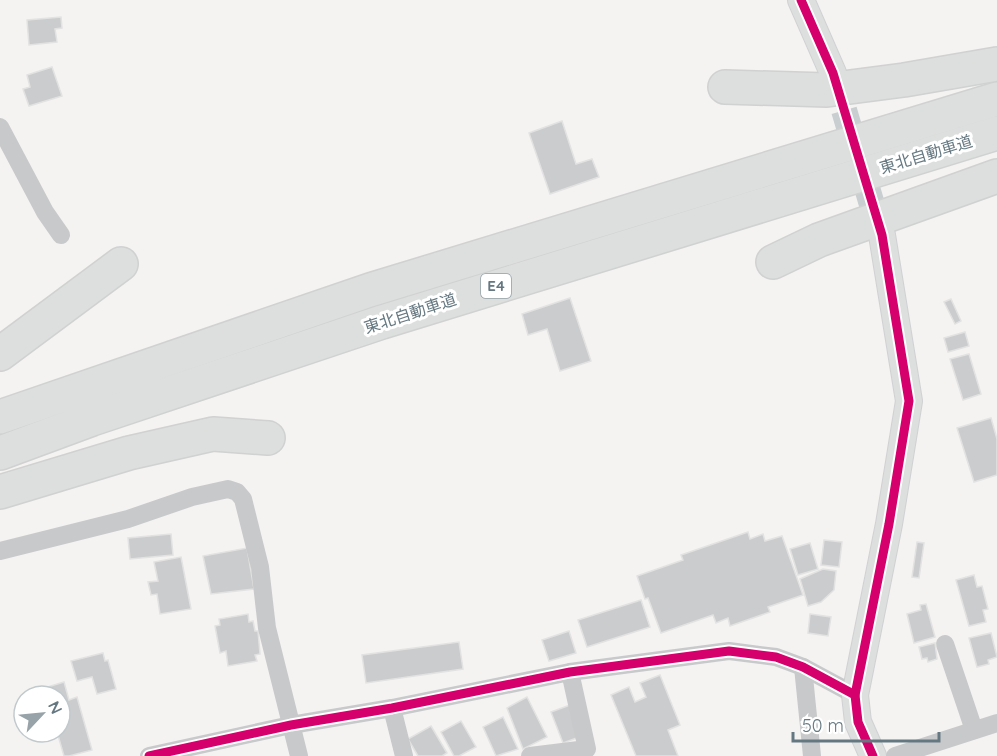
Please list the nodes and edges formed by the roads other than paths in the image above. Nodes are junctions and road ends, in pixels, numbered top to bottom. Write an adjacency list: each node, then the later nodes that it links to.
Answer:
1 (801, 0): 3 (street)
2 (997, 64): 4 (highway)
3 (833, 73)
4 (725, 87)
5 (997, 99): 14 (highway, 東北自動車道 / E4)
6 (0, 127): 9 (street)
7 (997, 133): 16 (highway, 東北自動車道 / E4)
8 (997, 176): 11 (highway)
9 (61, 235)
10 (882, 235): 22 (street)
11 (773, 262)
12 (121, 264): 13 (highway)
13 (0, 354)
14 (0, 417)
15 (268, 438): 17 (highway)
16 (0, 453)
17 (0, 492)
18 (0, 551): 25 (street)
19 (945, 644): 26 (street)
20 (803, 667): 21 (street); 22 (street); 31 (street)
21 (570, 672): 23 (street); 30 (street)
22 (855, 694): 32 (street)
23 (392, 708): 25 (street); 29 (street)
24 (997, 723): 26 (street)
25 (291, 725): 27 (street); 28 (street)
26 (974, 730): 33 (street)
27 (149, 756)
28 (299, 756)
29 (404, 756)
30 (530, 756)
31 (812, 756)
32 (873, 756)
33 (895, 756)

